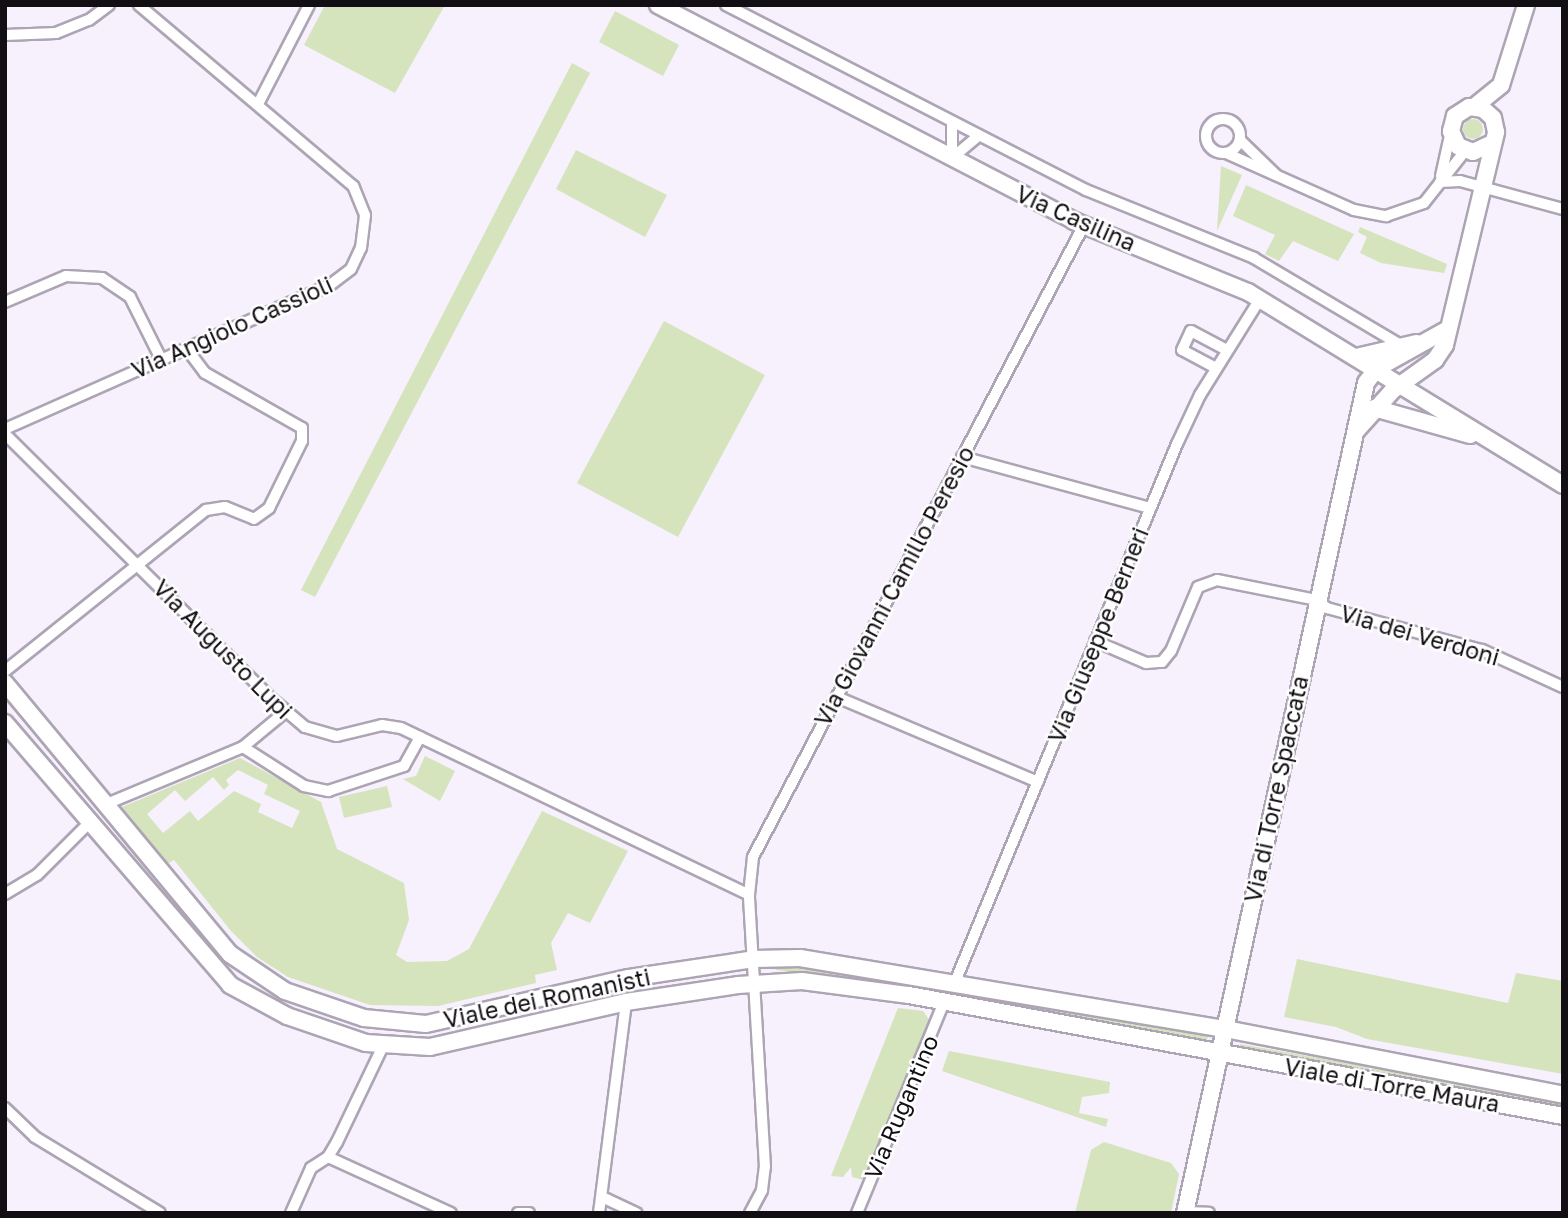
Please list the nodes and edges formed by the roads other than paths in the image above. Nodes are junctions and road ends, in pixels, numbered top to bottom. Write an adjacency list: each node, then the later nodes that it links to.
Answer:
1 (109, 5): 7 (street)
2 (139, 5): 9 (street, Via Angiolo Cassioli)
3 (309, 5): 9 (street)
4 (658, 5): 19 (street, Via Casilina)
5 (726, 5): 12 (street, Via Casilina)
6 (1526, 5): 8 (street)
7 (5, 35)
8 (1510, 67): 10 (street); 11 (street)
9 (258, 104): 30 (street, Via Angiolo Cassioli)
10 (1474, 107): 11 (street); 13 (street)
11 (1494, 121): 16 (street)
12 (952, 123): 14 (street, Via Casilina); 19 (street)
13 (1451, 131): 17 (street); 21 (street)
14 (978, 136): 19 (street); 29 (street, Via Casilina)
15 (1240, 140): 18 (street); 18 (street); 20 (street)
16 (1490, 144): 17 (street); 22 (street)
17 (1467, 151): 21 (street); 22 (street)
18 (1226, 153): 20 (street)
19 (952, 158): 24 (street, Via Casilina)
20 (1281, 179): 21 (street)
21 (1440, 183): 22 (street)
22 (1480, 187): 23 (street); 27 (street)
23 (1563, 209)
24 (1084, 225): 25 (street, Via Casilina); 41 (street, Via Giovanni Camillo Peresio)
25 (1260, 299): 31 (street, Via Giuseppe Berneri); 32 (street, Via Casilina)
26 (5, 302): 33 (street)
27 (1448, 329): 28 (street); 36 (street)
28 (1432, 340): 29 (street); 35 (street)
29 (1402, 346): 32 (street)
30 (186, 348): 33 (street, Via Angiolo Cassioli); 44 (street)
31 (1226, 350): 34 (street, Via Giuseppe Berneri); 34 (street)
32 (1356, 357): 35 (street, Via Casilina)
33 (161, 359): 38 (street, Via Angiolo Cassioli)
34 (1216, 368): 43 (street, Via Giuseppe Berneri)
35 (1376, 369): 36 (street, Via Casilina); 39 (street, Via di Torre Spaccata)
36 (1400, 384): 37 (street); 40 (street, Via Casilina)
37 (1374, 408): 39 (street); 40 (street, Via Casilina)
38 (5, 432): 44 (street, Via Augusto Lupi)
39 (1353, 435): 45 (street, Via di Torre Spaccata)
40 (1489, 440): 42 (street, Via Casilina)
41 (962, 457): 43 (street); 50 (street, Via Giovanni Camillo Peresio)
42 (1563, 485)
43 (1150, 508): 46 (street, Via Giuseppe Berneri)
44 (138, 565): 47 (street); 51 (street, Via Augusto Lupi)
45 (1316, 600): 46 (street, Via dei Verdoni); 49 (street, Via dei Verdoni); 65 (street, Via di Torre Spaccata)
46 (1095, 641): 55 (street, Via Giuseppe Berneri)
47 (5, 671)
48 (5, 683): 56 (street, Viale dei Romanisti)
49 (1563, 687)
50 (837, 697): 55 (street); 59 (street, Via Giovanni Camillo Peresio)
51 (285, 712): 53 (street, Via Augusto Lupi); 54 (street)
52 (5, 723): 57 (street, Viale dei Romanisti)
53 (420, 737): 54 (street); 59 (street, Via Augusto Lupi)
54 (243, 747): 56 (street)
55 (1038, 782): 61 (street, Via Giuseppe Berneri)
56 (104, 805): 60 (street, Viale dei Romanisti)
57 (90, 822): 58 (street); 66 (street, Viale dei Romanisti)
58 (5, 894)
59 (749, 895): 60 (street, Via Giovanni Camillo Peresio)
60 (754, 959): 61 (street, Viale dei Romanisti); 62 (street, Via Giovanni Camillo Peresio)
61 (955, 982): 65 (street, Viale dei Romanisti)
62 (755, 983): 63 (street, Viale dei Romanisti); 64 (street, Viale dei Romanisti); 81 (street, Via Giovanni Camillo Peresio)
63 (626, 1002): 66 (street, Viale dei Romanisti); 72 (street)
64 (944, 1002): 67 (street, Viale dei Romanisti); 82 (street, Via Rugantino)
65 (1225, 1029): 67 (street, Via di Torre Spaccata); 68 (street, Viale di Torre Maura)
66 (383, 1046): 71 (street)
67 (1221, 1053): 70 (street, Viale di Torre Maura); 73 (street, Via di Torre Spaccata)
68 (1563, 1095)
69 (5, 1108): 74 (street)
70 (1563, 1116)
71 (328, 1157): 75 (street); 76 (street)
72 (602, 1197): 79 (street); 80 (street)
73 (1185, 1212): 83 (street)
74 (160, 1213)
75 (291, 1213)
76 (451, 1213)
77 (518, 1213): 78 (street)
78 (529, 1213)
79 (599, 1213)
80 (636, 1213)
81 (750, 1213)
82 (857, 1213)
83 (1209, 1213)

